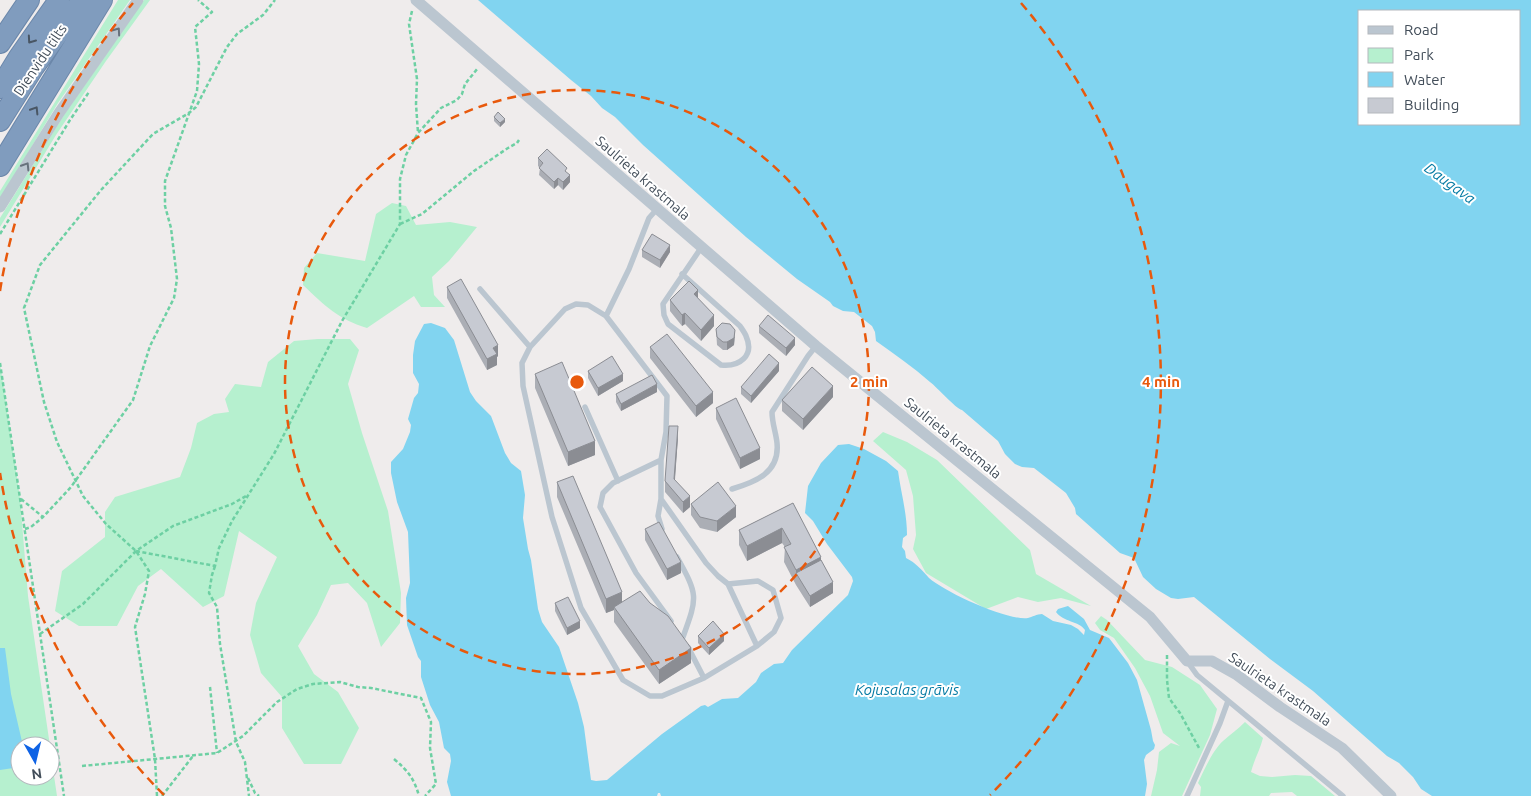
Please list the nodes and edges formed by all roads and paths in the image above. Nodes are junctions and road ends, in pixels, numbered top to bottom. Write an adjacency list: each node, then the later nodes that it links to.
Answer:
1 (29, 0): 9 (highway)
2 (59, 0): 11 (highway, Dienvidu tilts, one-way to 11)
3 (82, 0): 14 (highway, Dienvidu tilts)
4 (102, 0): 17 (highway, one-way to 4)
5 (138, 0): 18 (street, one-way to 5)
6 (198, 0): 13 (path)
7 (275, 0): 13 (path)
8 (418, 1): 10 (street, Saulrieta krastmala); 15 (path)
9 (0, 43)
10 (484, 59): 15 (path); 19 (street, Saulrieta krastmala)
11 (0, 88)
12 (92, 88): 21 (path)
13 (189, 113): 31 (path); 31 (path)
14 (0, 121)
15 (418, 133): 20 (path)
16 (519, 140): 20 (path)
17 (0, 166)
18 (0, 207)
19 (656, 209): 22 (street, Saulrieta krastmala); 25 (lane)
20 (400, 224): 34 (path)
21 (0, 234)
22 (701, 248): 23 (lane); 26 (street, Saulrieta krastmala)
23 (682, 274): 23 (lane)
24 (480, 289): 27 (lane)
25 (606, 316): 27 (lane); 30 (lane)
26 (816, 346): 33 (lane); 46 (street, Saulrieta krastmala)
27 (530, 347): 49 (lane)
28 (0, 363): 35 (path)
29 (585, 407): 32 (lane)
30 (661, 460): 32 (lane); 36 (lane)
31 (76, 481): 37 (path); 41 (path)
32 (618, 481): 45 (lane)
33 (732, 488)
34 (246, 496): 41 (path); 42 (path)
35 (20, 498): 37 (path); 38 (path)
36 (661, 499): 39 (lane); 43 (lane)
37 (43, 517): 38 (path)
38 (25, 529): 44 (path)
39 (664, 533)
40 (672, 548): 45 (lane)
41 (136, 551): 42 (path); 44 (path); 56 (path)
42 (215, 566): 52 (path)
43 (728, 584): 47 (lane); 47 (lane)
44 (40, 634): 60 (path)
45 (683, 636): 49 (lane)
46 (1168, 638): 48 (street, Saulrieta krastmala); 55 (path)
47 (757, 646): 49 (lane)
48 (1187, 661): 51 (lane); 69 (street, Saulrieta krastmala)
49 (704, 678)
50 (210, 686): 53 (path)
51 (1228, 701): 55 (lane); 68 (lane)
52 (236, 742): 53 (path); 59 (path); 66 (path)
53 (218, 753): 54 (path)
54 (193, 755): 56 (path); 62 (path)
55 (1205, 757): 67 (lane)
56 (155, 759): 58 (path); 61 (path)
57 (394, 759): 65 (path)
58 (82, 766)
59 (247, 777): 63 (path); 64 (path)
60 (64, 796)
61 (157, 796)
62 (162, 796)
63 (249, 796)
64 (259, 796)
65 (418, 796)
66 (424, 796)
67 (1187, 796)
68 (1343, 796)
69 (1392, 796)

